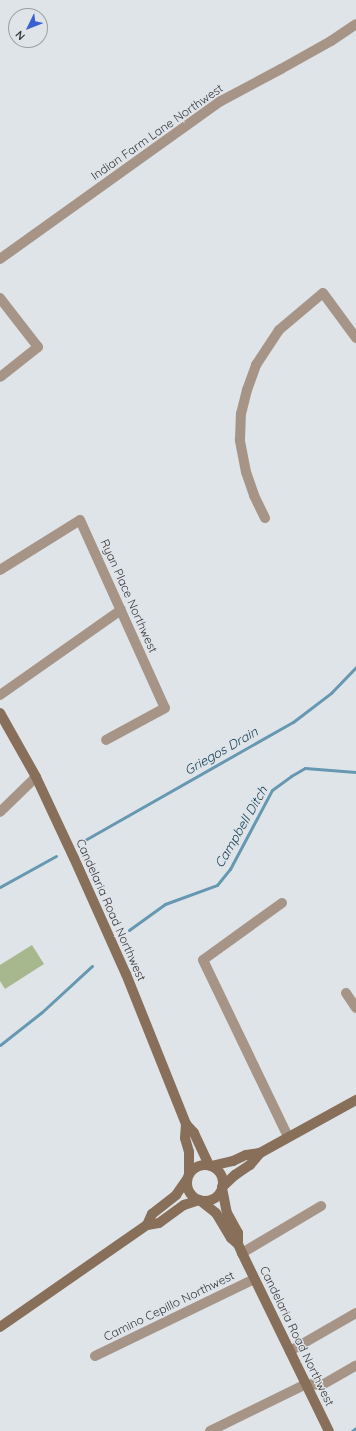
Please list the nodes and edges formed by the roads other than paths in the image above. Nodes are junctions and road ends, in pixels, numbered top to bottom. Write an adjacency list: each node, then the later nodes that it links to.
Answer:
1 (356, 24): 2 (street, Indian Farm Lane Northwest)
2 (0, 259)
3 (0, 298): 5 (street)
4 (356, 338): 6 (street)
5 (0, 377)
6 (265, 518)
7 (0, 570): 8 (street, Ryan Place Northwest)
8 (122, 610): 9 (street); 11 (street, Ryan Place Northwest)
9 (0, 695)
10 (0, 713): 12 (main road, Candelaria Road Northwest)
11 (106, 740)
12 (36, 777): 13 (street); 18 (main road, Candelaria Road Northwest)
13 (0, 812)
14 (282, 903): 19 (street)
15 (346, 993): 16 (street)
16 (356, 1008)
17 (356, 1100): 19 (main road)
18 (186, 1124): 21 (main road); 22 (main road)
19 (288, 1138): 20 (main road)
20 (260, 1153): 21 (main road); 23 (main road)
21 (210, 1166): 22 (main road); 23 (main road)
22 (188, 1176): 24 (main road); 26 (main road)
23 (222, 1188): 24 (main road); 27 (main road)
24 (200, 1200): 26 (main road); 27 (main road)
25 (321, 1206): 27 (street)
26 (147, 1225): 30 (main road)
27 (240, 1248): 28 (main road, Candelaria Road Northwest)
28 (254, 1279): 31 (main road, Candelaria Road Northwest); 32 (street, Camino Cepillo Northwest)
29 (356, 1314): 31 (street)
30 (0, 1327)
31 (290, 1351): 34 (main road, Candelaria Road Northwest)
32 (95, 1356)
33 (356, 1364): 34 (street)
34 (306, 1384): 35 (street); 36 (main road, Candelaria Road Northwest)
35 (210, 1431)
36 (330, 1431)

